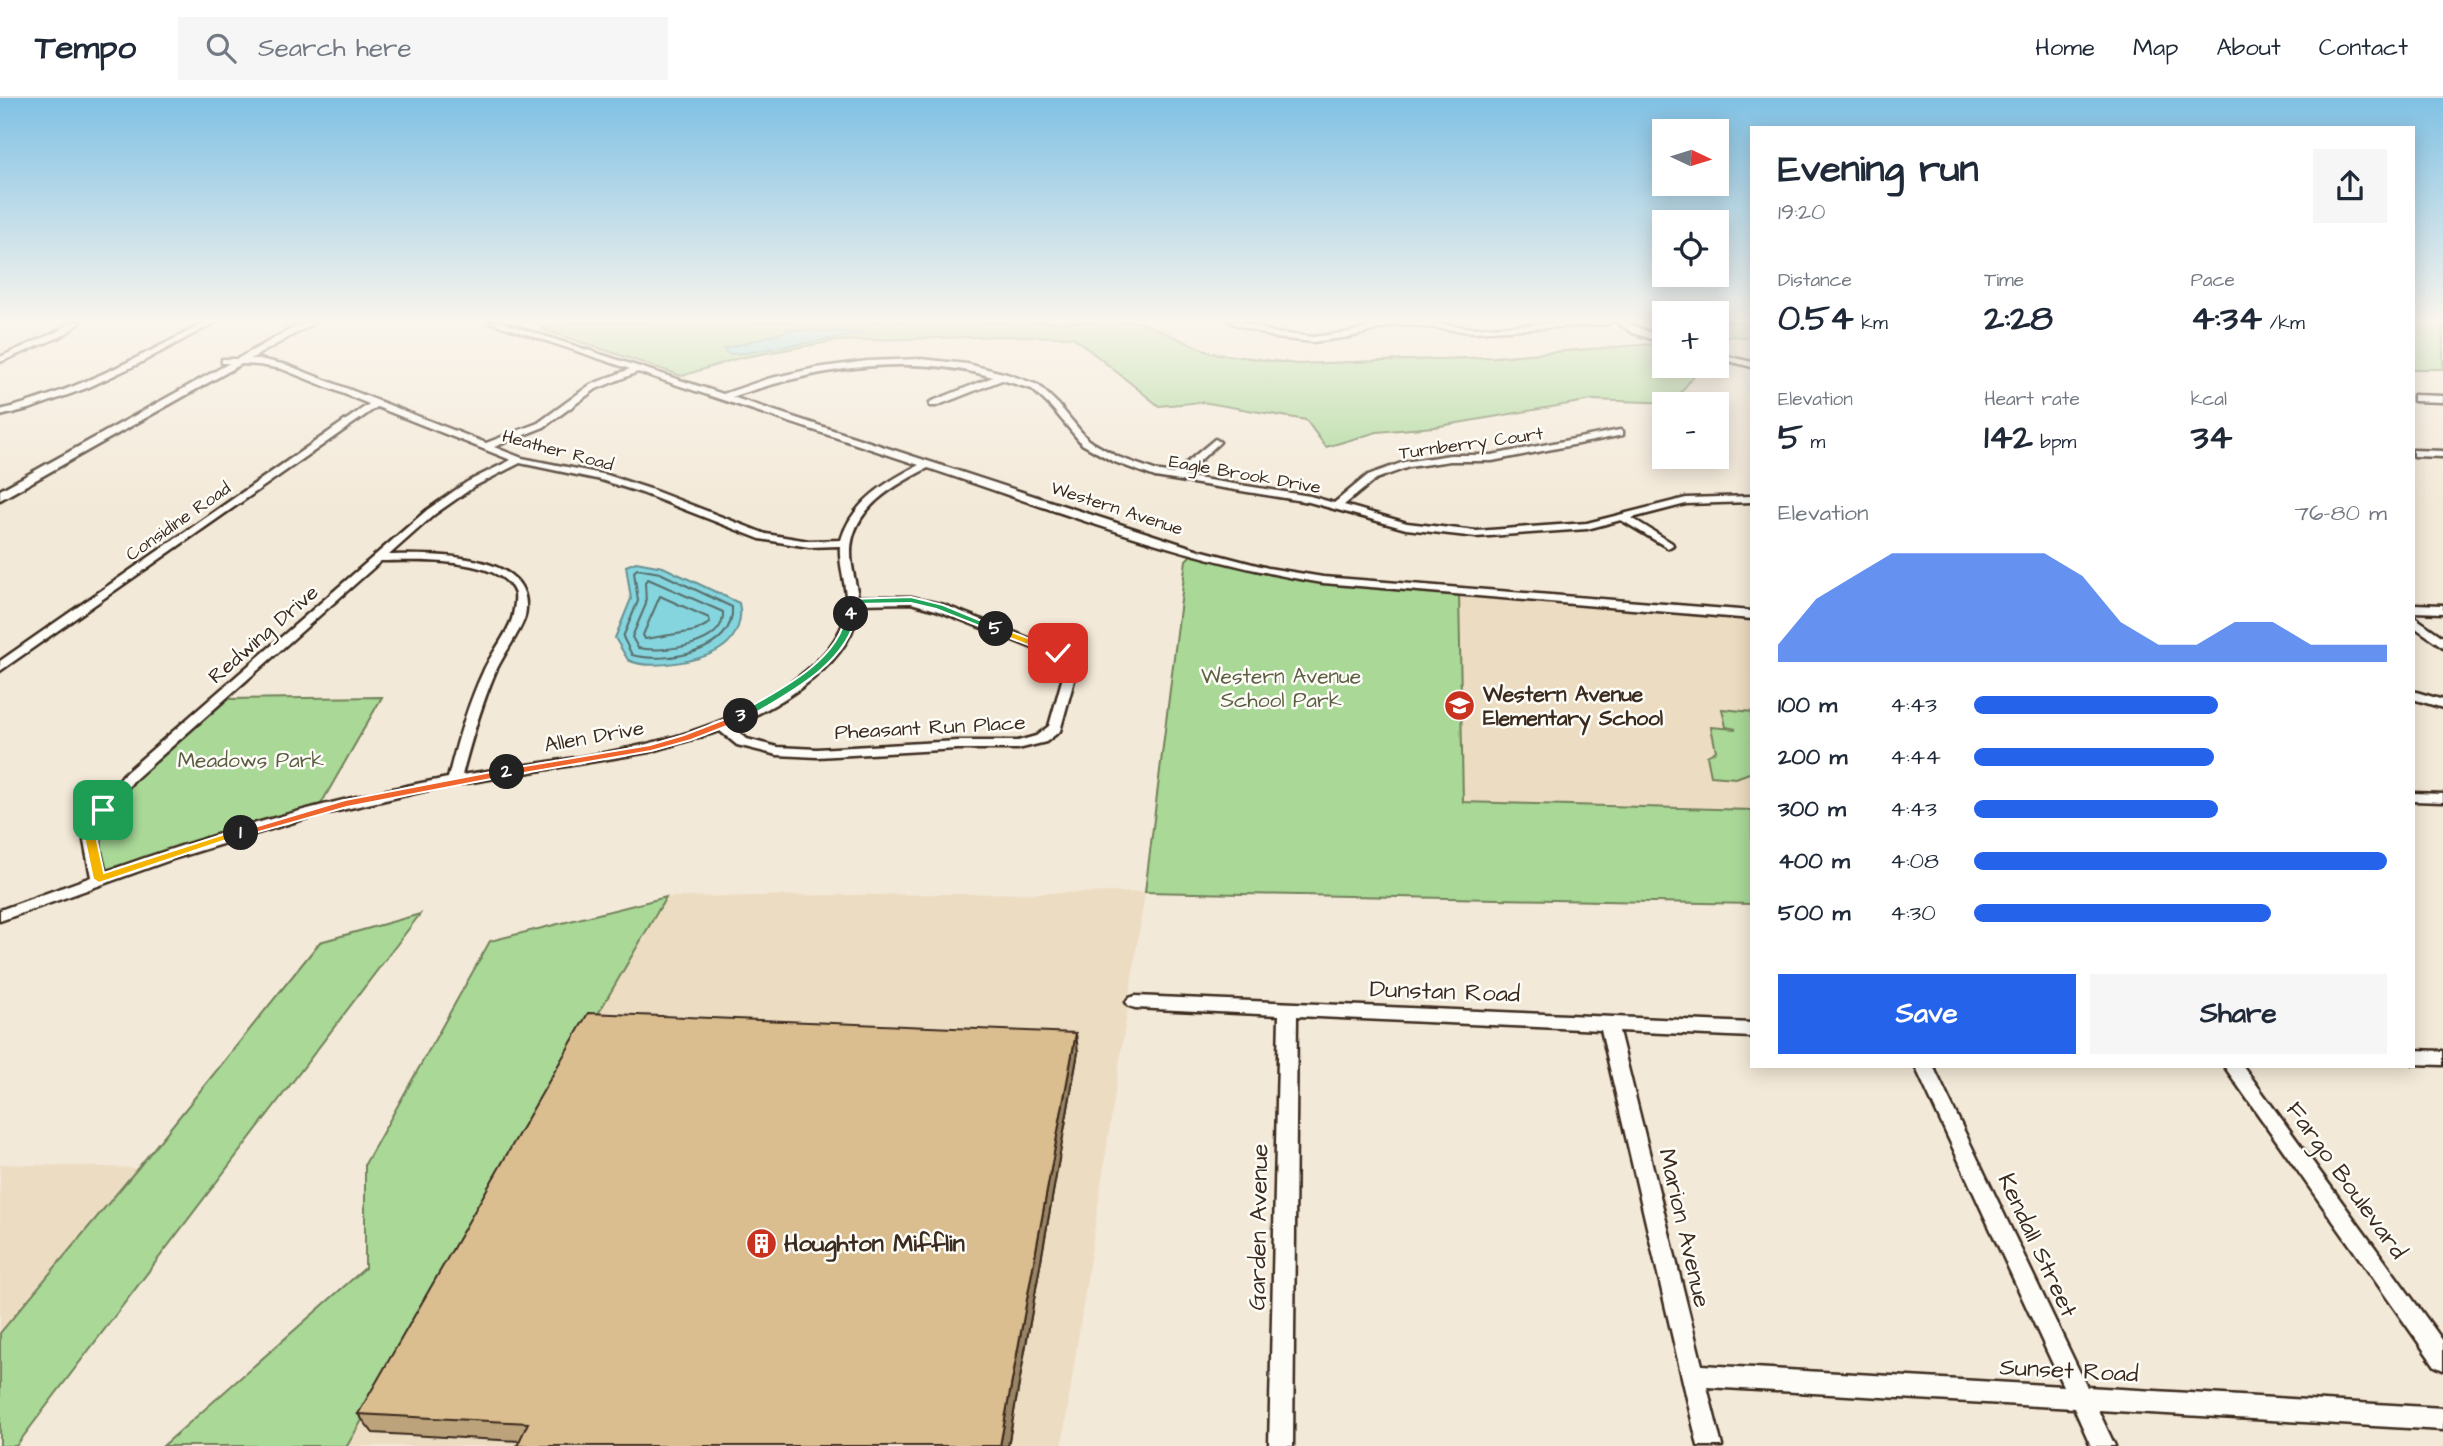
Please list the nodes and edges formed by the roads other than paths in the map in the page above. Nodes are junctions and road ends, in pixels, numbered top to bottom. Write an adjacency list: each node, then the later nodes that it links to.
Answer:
1 (91, 385): 15 (street)
2 (183, 385): 24 (main road)
3 (199, 385): 25 (main road)
4 (330, 385): 13 (street, Heather Road)
5 (598, 385): 18 (street)
6 (684, 385): 10 (street, Western Avenue)
7 (758, 385): 10 (street, Eagle Brook Drive)
8 (981, 385): 14 (street)
9 (1029, 385): 23 (street, Eagle Brook Drive)
10 (723, 397): 22 (street, Western Avenue)
11 (2415, 398): 12 (street)
12 (2443, 399)
13 (376, 403): 18 (street, Heather Road); 38 (street, Considine Road)
14 (933, 404)
15 (0, 414)
16 (1620, 433): 27 (street, Turnberry Court)
17 (1215, 442): 23 (street)
18 (485, 447): 21 (street, Heather Road)
19 (2415, 453): 20 (street)
20 (2443, 454)
21 (519, 460): 29 (street, Heather Road); 31 (street, Redwing Drive)
22 (928, 464): 29 (street); 35 (street, Western Avenue)
23 (1174, 479): 27 (street, Eagle Brook Drive)
24 (0, 488)
25 (0, 496)
26 (1750, 499): 28 (street, Eagle Brook Drive)
27 (1335, 507): 28 (street, Eagle Brook Drive)
28 (1623, 517): 30 (street)
29 (846, 543): 32 (street, Allen Drive)
30 (1668, 545)
31 (380, 558): 42 (street); 45 (street, Redwing Drive)
32 (853, 601): 41 (street, Allen Drive); 41 (street, Pheasant Run Place)
33 (2415, 608): 34 (street)
34 (2443, 609)
35 (1750, 615)
36 (2415, 622): 37 (street)
37 (2443, 643)
38 (0, 667)
39 (2415, 696): 40 (street)
40 (2443, 704)
41 (722, 725): 42 (street, Allen Drive)
42 (454, 780): 45 (street, Allen Drive)
43 (2415, 797): 44 (street)
44 (2443, 798)
45 (99, 879): 46 (street, Allen Drive)
46 (0, 916)
47 (1135, 1002): 48 (street, Dunstan Road)
48 (1287, 1009): 49 (street, Dunstan Road); 59 (street, Garden Avenue)
49 (1608, 1023): 50 (street, Dunstan Road); 56 (street, Marion Avenue)
50 (1750, 1030)
51 (2415, 1057): 52 (street)
52 (2443, 1058)
53 (1925, 1068): 57 (street, Kendall Street)
54 (2234, 1068): 55 (street, Fargo Boulevard)
55 (2443, 1359)
56 (1693, 1375): 57 (street, Sunset Road); 60 (street, Marion Avenue)
57 (2080, 1396): 58 (street, Sunset Road); 61 (street, Kendall Street)
58 (2443, 1419)
59 (1281, 1446)
60 (1710, 1446)
61 (2103, 1446)

